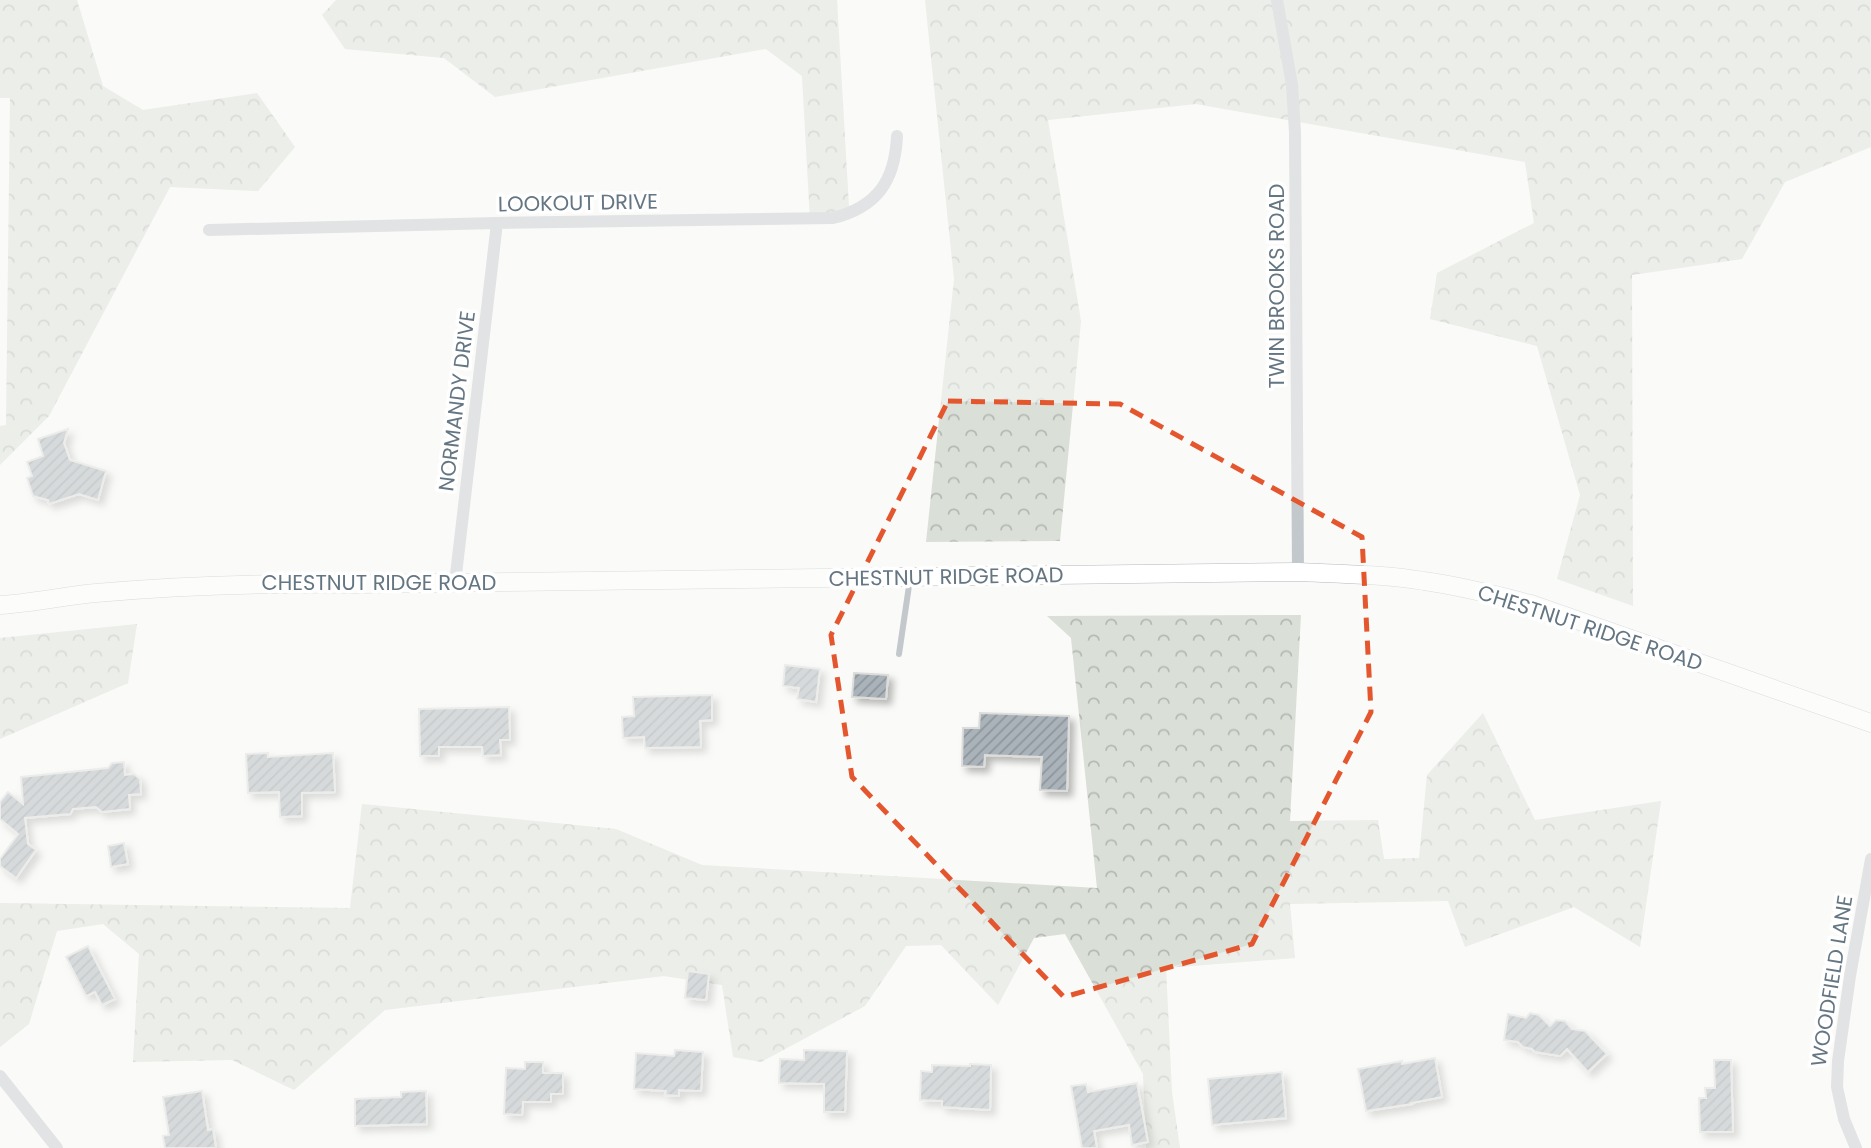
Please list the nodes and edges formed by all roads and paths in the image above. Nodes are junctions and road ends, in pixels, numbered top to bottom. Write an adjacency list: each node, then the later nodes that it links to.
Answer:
1 (1277, 0): 5 (street, TWIN BROOKS ROAD)
2 (897, 136): 3 (street, LOOKOUT DRIVE)
3 (497, 223): 4 (street, LOOKOUT DRIVE); 7 (street, NORMANDY DRIVE)
4 (209, 230)
5 (1298, 572): 6 (main road, CHESTNUT RIDGE ROAD); 10 (main road, CHESTNUT RIDGE ROAD)
6 (910, 577): 7 (main road, CHESTNUT RIDGE ROAD); 9 (lane)
7 (455, 583): 8 (main road, CHESTNUT RIDGE ROAD)
8 (2, 608)
9 (899, 654)
10 (1871, 723)
11 (1871, 859): 14 (street, WOODFIELD LANE)
12 (0, 1076): 13 (street)
13 (57, 1148)
14 (1856, 1148)

